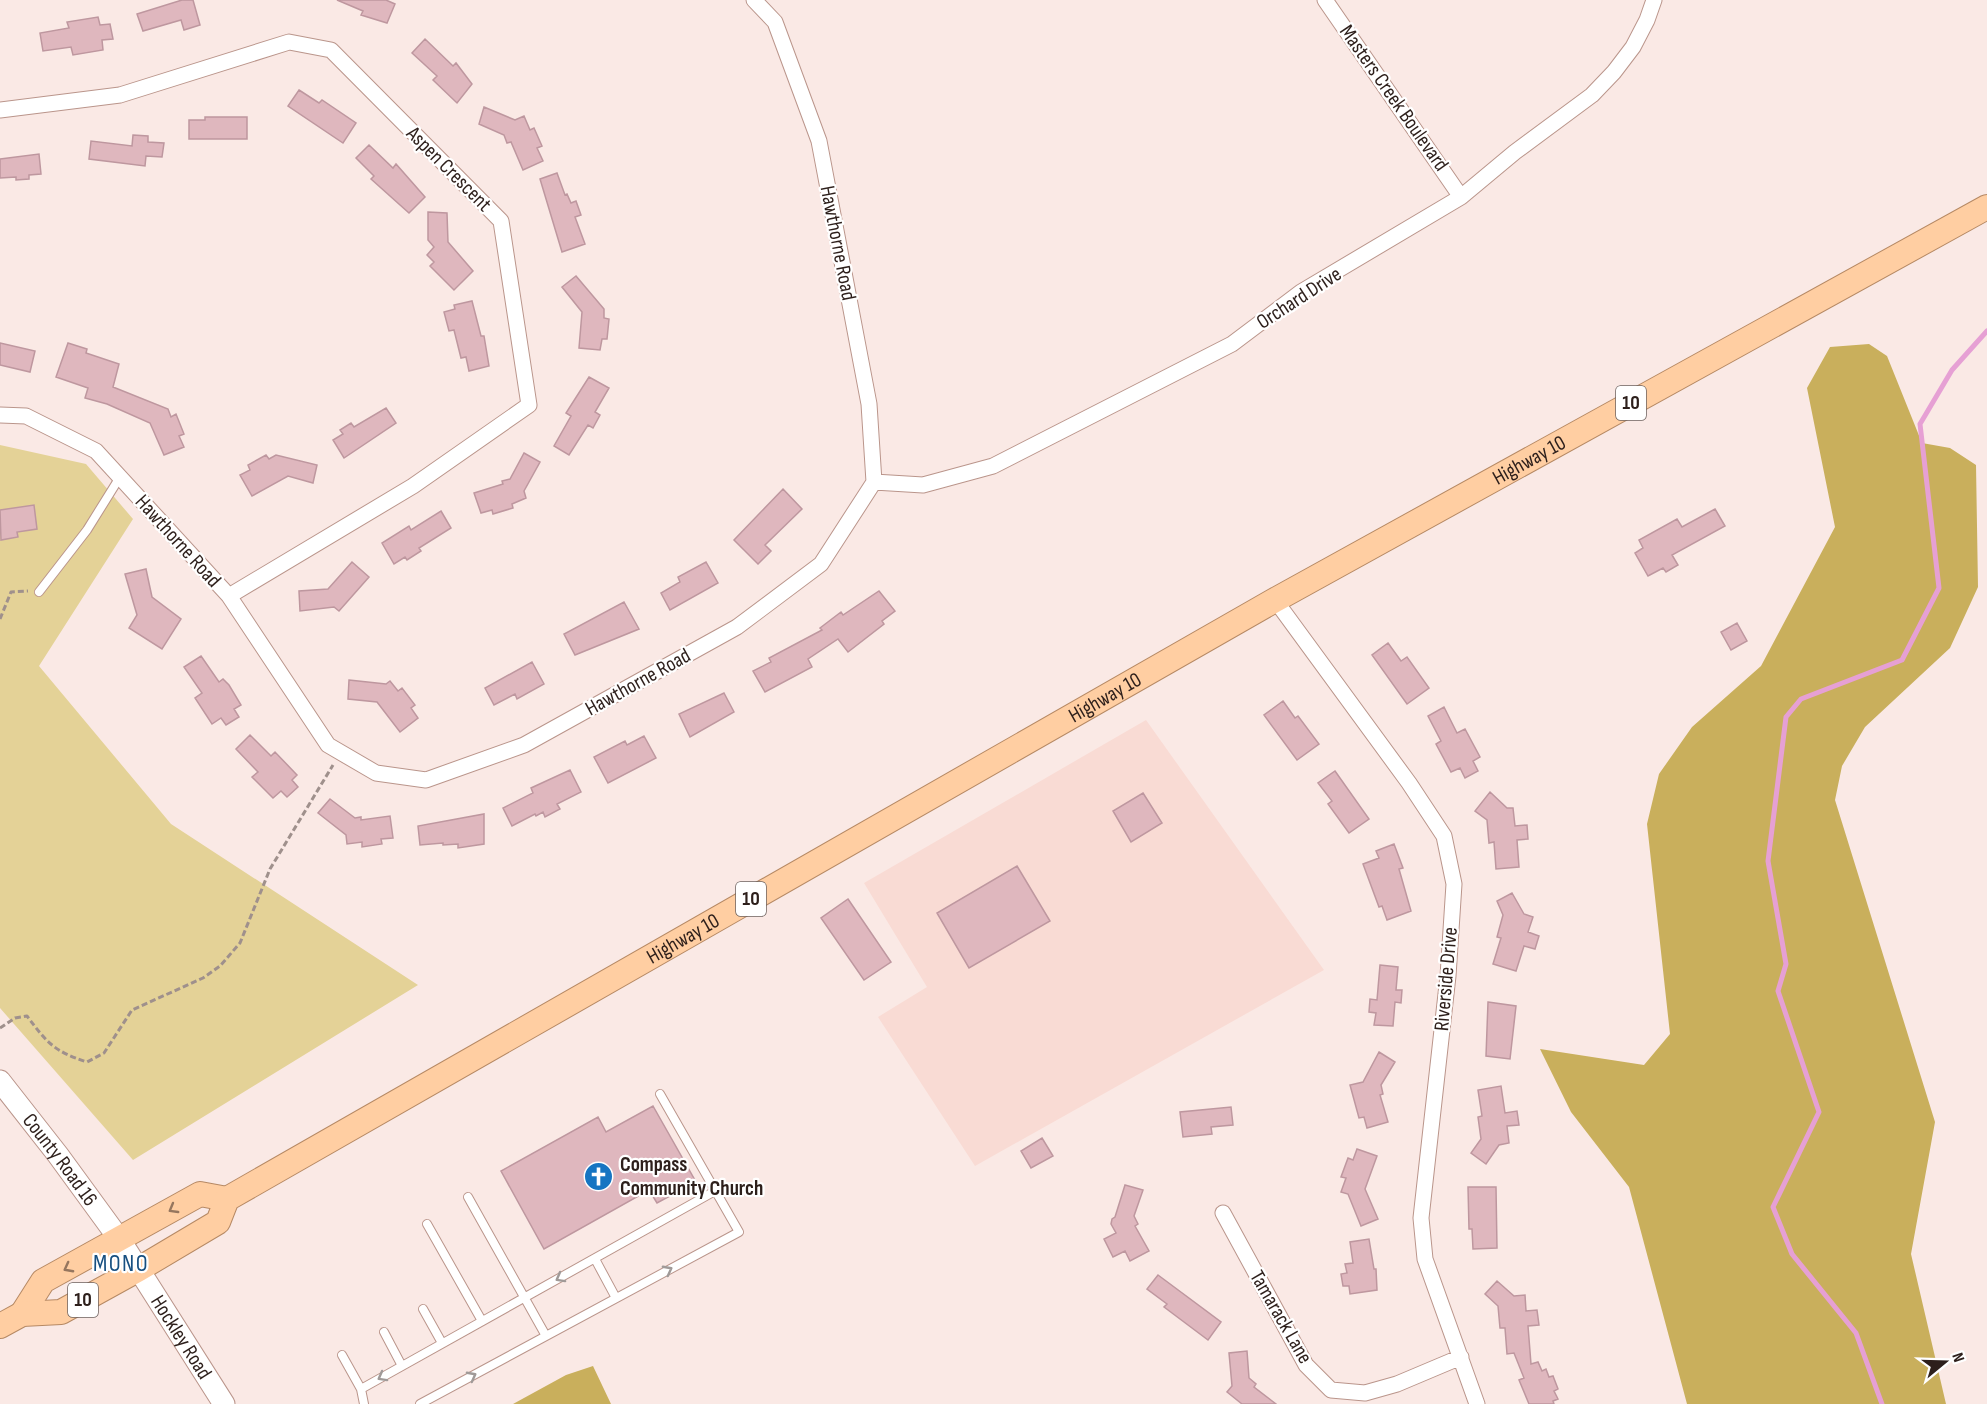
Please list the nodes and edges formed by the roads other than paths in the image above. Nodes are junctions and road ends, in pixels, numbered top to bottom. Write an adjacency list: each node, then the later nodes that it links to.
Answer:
1 (754, 0): 9 (street, Hawthorne Road)
2 (1325, 0): 5 (street, Masters Creek Boulevard)
3 (1654, 0): 5 (street, Orchard Drive)
4 (0, 110): 11 (street, Aspen Crescent)
5 (1461, 197): 9 (street, Orchard Drive)
6 (1987, 207): 12 (highway, Highway 10 / 10)
7 (0, 415): 8 (street, Hawthorne Road)
8 (120, 477): 10 (lane); 11 (street, Hawthorne Road)
9 (874, 483): 11 (street, Hawthorne Road)
10 (39, 592)
11 (229, 597)
12 (1275, 600): 17 (highway, Highway 10 / 10); 33 (street, Riverside Drive)
13 (0, 1082): 20 (main road, County Road 16)
14 (660, 1094): 15 (lane)
15 (715, 1191): 21 (lane); 24 (lane, one-way to 15)
16 (468, 1197): 23 (lane)
17 (227, 1199): 20 (highway, 10, one-way to 20); 22 (highway, 10)
18 (1223, 1213): 33 (street, Tamarack Lane)
19 (428, 1224): 27 (lane)
20 (120, 1240): 22 (main road, Hockley Road); 26 (highway, 10, one-way to 26)
21 (595, 1258): 23 (lane, one-way to 23); 24 (lane)
22 (140, 1269): 26 (highway, 10); 36 (main road, Hockley Road)
23 (524, 1297): 27 (lane); 30 (lane)
24 (616, 1298): 30 (lane)
25 (423, 1309): 31 (lane)
26 (22, 1314): 28 (highway, 10)
27 (482, 1321): 31 (lane)
28 (0, 1326)
29 (384, 1332): 34 (lane)
30 (546, 1336): 38 (lane, one-way to 30)
31 (442, 1343): 34 (lane)
32 (342, 1355): 35 (lane)
33 (1461, 1357): 39 (street, Riverside Drive)
34 (402, 1365): 35 (lane, one-way to 35)
35 (361, 1389): 37 (lane)
36 (224, 1404)
37 (364, 1404)
38 (420, 1404)
39 (1477, 1404)

